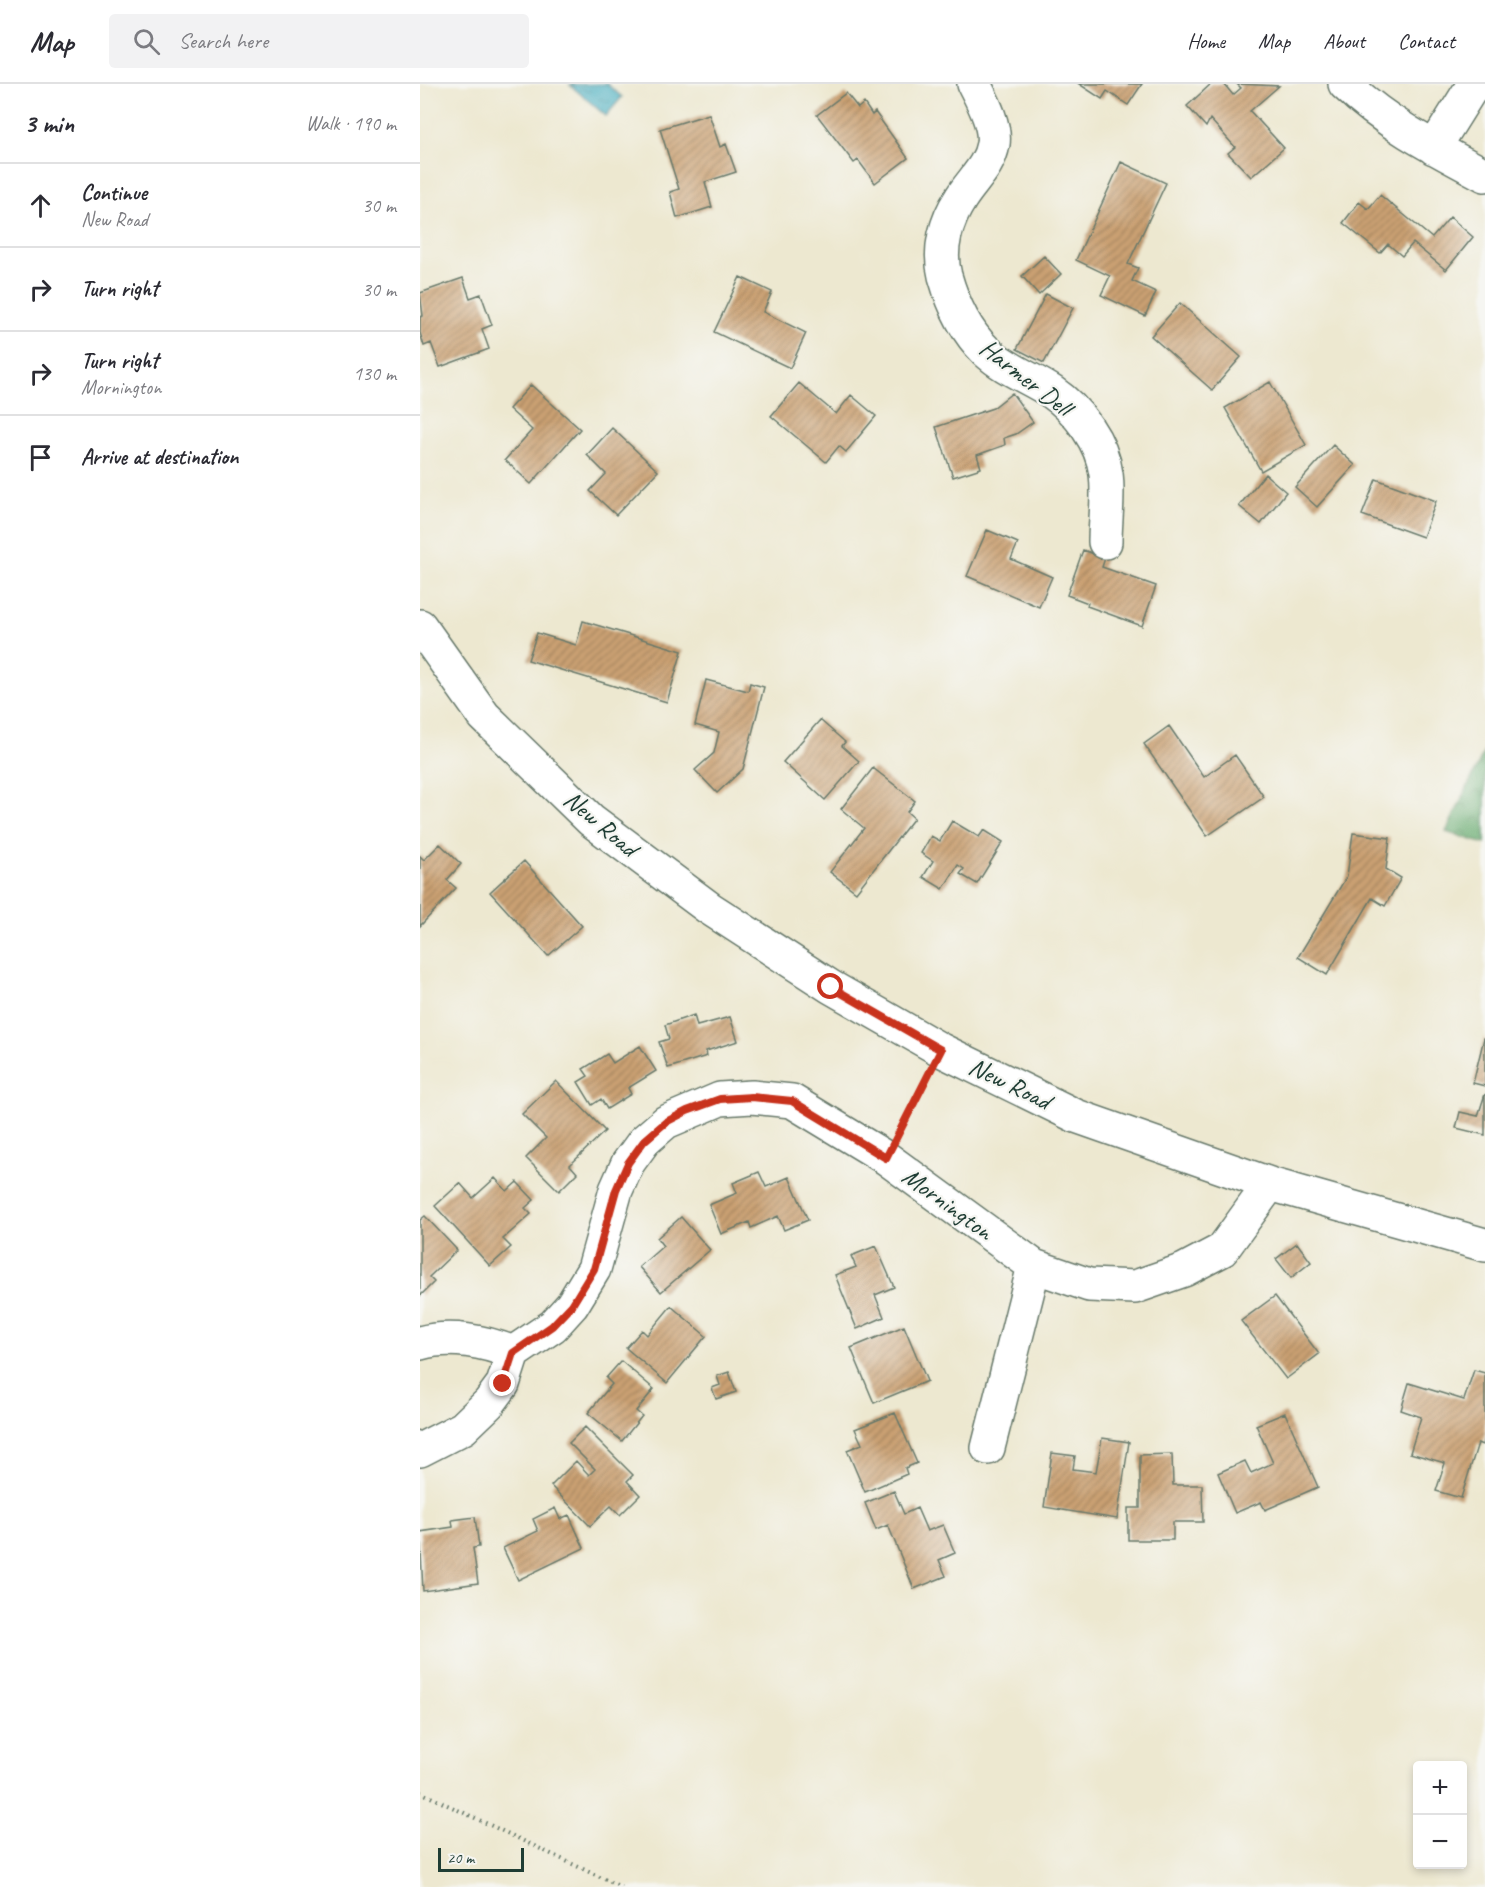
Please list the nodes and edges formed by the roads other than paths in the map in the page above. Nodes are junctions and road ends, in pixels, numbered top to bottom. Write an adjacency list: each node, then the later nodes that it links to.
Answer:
1 (974, 84): 6 (street, Harmer Dell)
2 (1344, 84): 4 (street)
3 (1474, 84): 4 (street)
4 (1434, 148): 5 (street)
5 (1485, 175)
6 (1105, 542)
7 (420, 626): 8 (street, New Road)
8 (1270, 1184): 9 (street, New Road); 10 (street, Mornington)
9 (1485, 1245)
10 (1034, 1266): 12 (street, Mornington); 13 (street)
11 (420, 1343): 12 (street)
12 (513, 1353): 14 (street)
13 (988, 1448)
14 (420, 1450)

